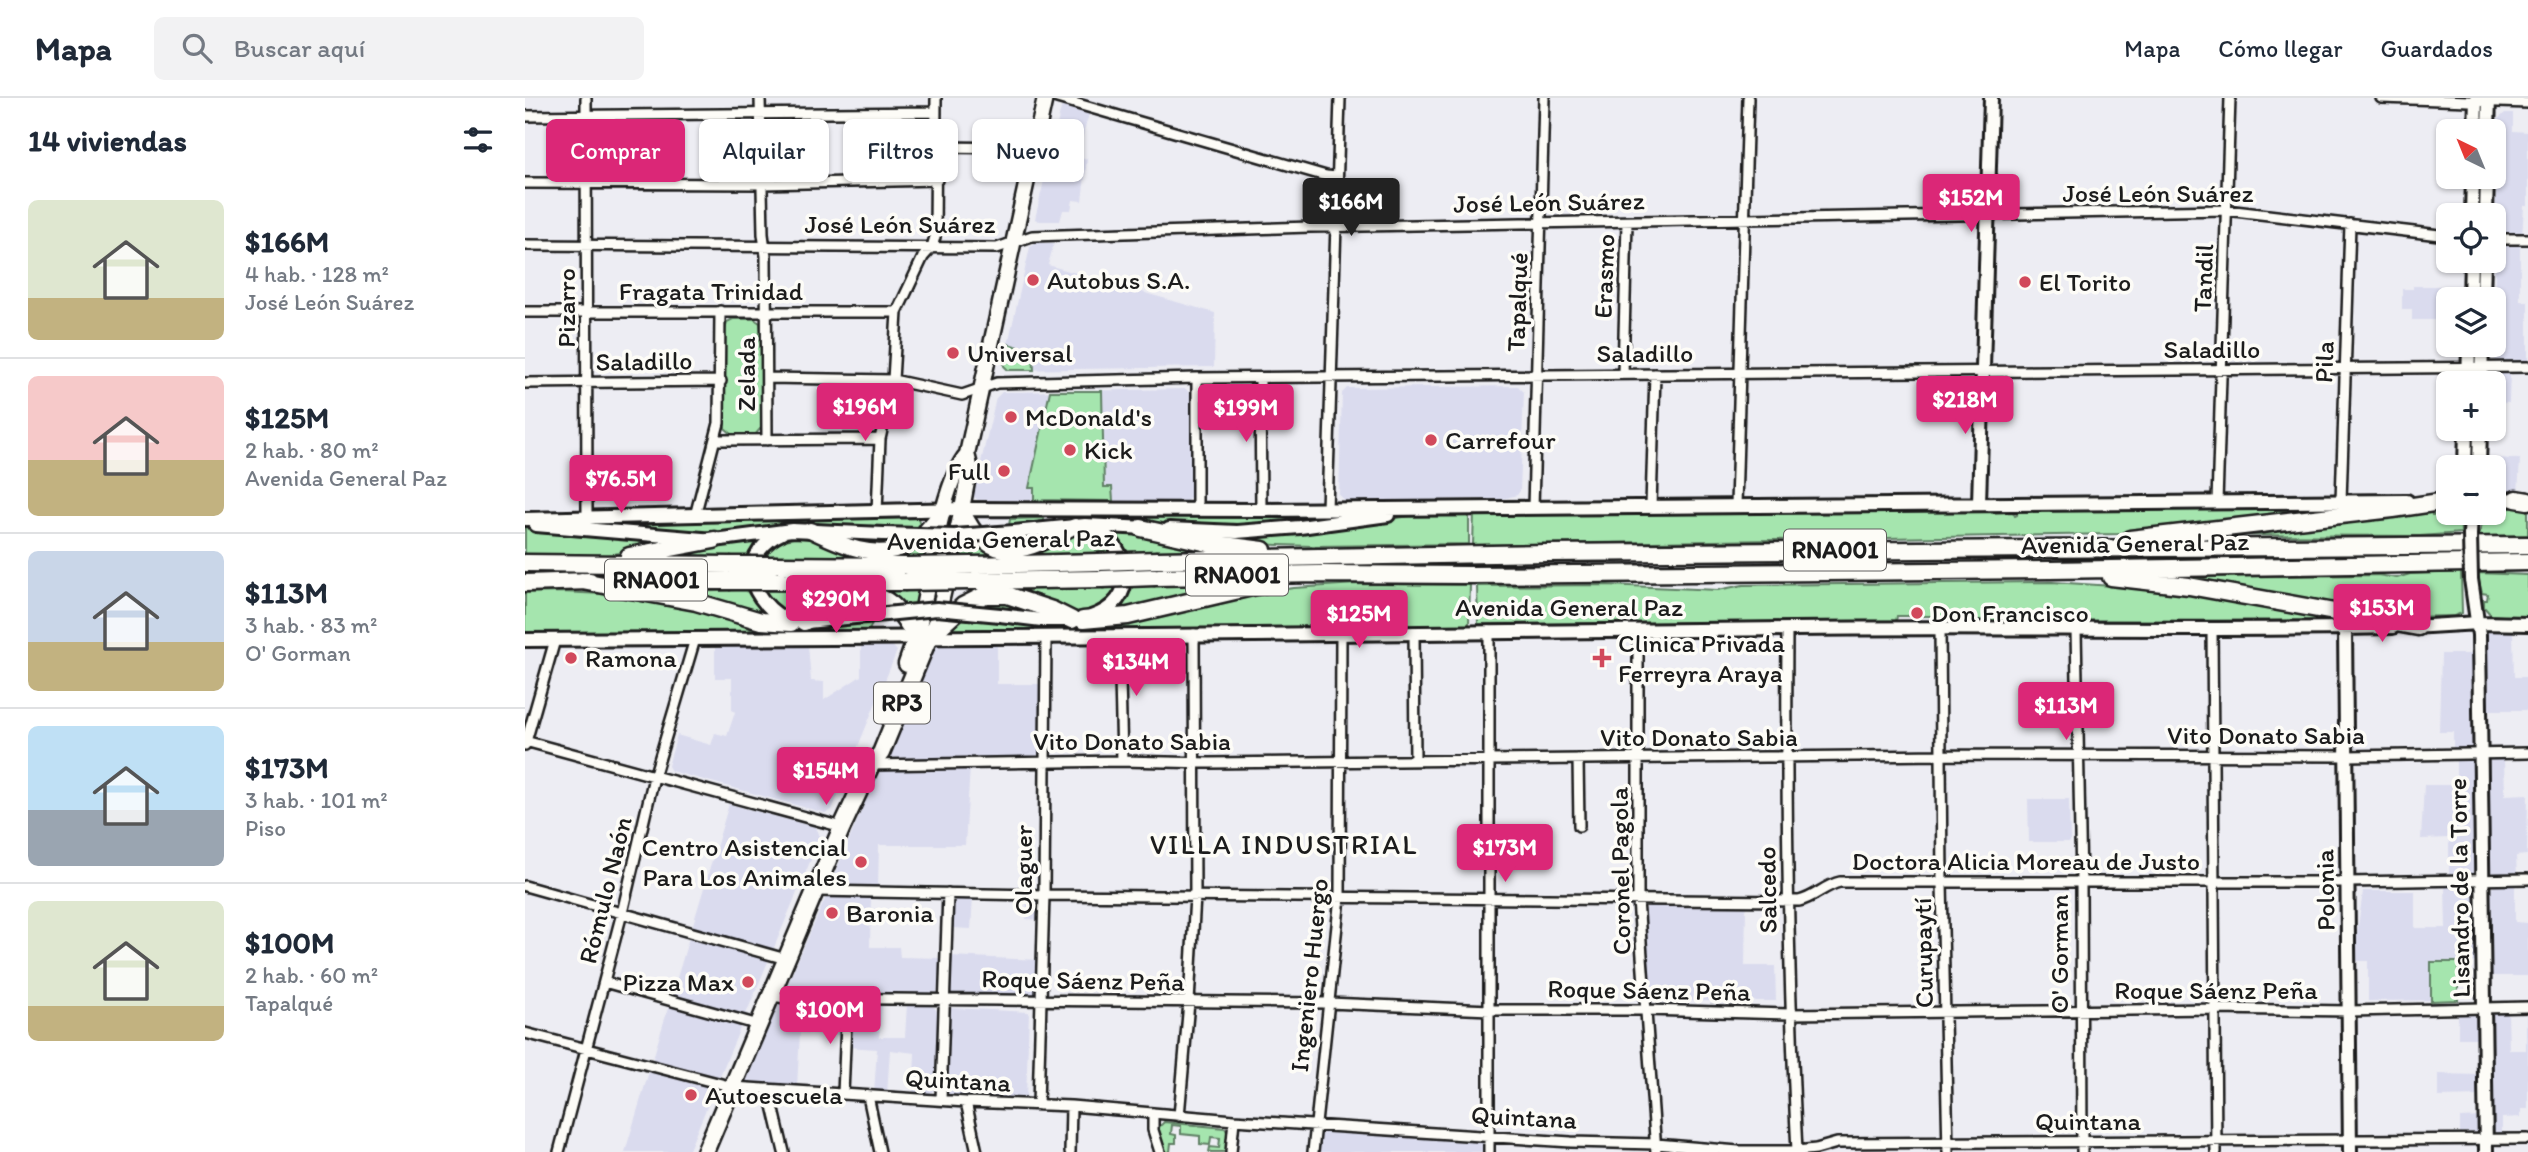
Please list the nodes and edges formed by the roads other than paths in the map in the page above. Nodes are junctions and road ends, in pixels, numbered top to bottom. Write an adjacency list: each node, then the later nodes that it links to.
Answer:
1 (586, 98): 17 (street, Pizarro)
2 (760, 98): 15 (street, Zelada)
3 (936, 98): 14 (street)
4 (1045, 98): 19 (main road)
5 (1057, 98): 22 (street)
6 (1340, 98): 22 (street)
7 (1544, 98): 32 (street, Tapalqué)
8 (1748, 98): 31 (street)
9 (1991, 98): 30 (street)
10 (2230, 98): 29 (street, Tandil)
11 (2381, 98): 12 (street)
12 (2483, 100): 13 (street); 20 (street); 21 (street)
13 (2528, 103)
14 (936, 112): 15 (street); 18 (street)
15 (760, 115): 17 (street); 28 (street, Zelada)
16 (525, 116): 17 (street)
17 (586, 116): 27 (street, Pizarro)
18 (936, 119)
19 (1040, 119)
20 (2478, 119)
21 (2486, 119)
22 (1337, 177): 35 (street)
23 (850, 182): 28 (street)
24 (937, 182): 43 (street)
25 (1027, 182): 39 (main road)
26 (525, 183): 27 (street)
27 (586, 183): 28 (street); 42 (street, Pizarro)
28 (763, 184): 41 (street, Zelada)
29 (2226, 210): 30 (street, José León Suárez); 34 (street, José León Suárez); 54 (street, Tandil)
30 (1988, 215): 31 (street, José León Suárez); 55 (street)
31 (1744, 220): 33 (street, José León Suárez); 58 (street)
32 (1540, 222): 33 (street, José León Suárez); 35 (street, José León Suárez); 61 (street, Tapalqué)
33 (1627, 222): 59 (street, Erasmo)
34 (2350, 224): 36 (street, José León Suárez); 53 (street, Pila)
35 (1336, 227): 39 (street, José León Suárez); 62 (street)
36 (2436, 235)
37 (2506, 239): 38 (street)
38 (2528, 239)
39 (1013, 244): 43 (street, José León Suárez); 70 (main road)
40 (525, 245): 42 (street, José León Suárez)
41 (764, 245): 42 (street, José León Suárez); 43 (street, José León Suárez); 45 (street, Zelada)
42 (586, 246): 47 (street, Pizarro)
43 (932, 247): 48 (street)
44 (720, 311): 45 (street, Fragata Trinidad); 47 (street, Fragata Trinidad); 67 (street, Zelada)
45 (766, 311): 48 (street, Fragata Trinidad); 63 (street, Zelada)
46 (525, 312): 47 (street, Fragata Trinidad)
47 (587, 312): 69 (street, Pizarro)
48 (897, 312): 66 (street)
49 (2472, 357): 51 (street)
50 (2478, 357): 51 (street)
51 (2475, 367): 52 (street, Saladillo); 53 (street, Saladillo); 56 (street); 57 (street)
52 (2528, 367)
53 (2345, 369): 54 (street, Saladillo); 77 (street, Pila)
54 (2221, 370): 55 (street, Saladillo); 79 (street, Tandil)
55 (1983, 371): 58 (street, Saladillo); 81 (street)
56 (2473, 371)
57 (2476, 371)
58 (1740, 373): 60 (street, Saladillo); 82 (street)
59 (1623, 374): 60 (street, Saladillo); 61 (street, Saladillo)
60 (1655, 374): 83 (street)
61 (1536, 375): 62 (street, Saladillo); 84 (street, Tapalqué)
62 (1331, 377): 65 (street, Saladillo); 87 (street)
63 (767, 378): 66 (street, Saladillo); 73 (street, Zelada)
64 (1198, 378): 65 (street, Saladillo); 70 (street, Saladillo); 89 (street)
65 (1260, 378): 90 (street)
66 (893, 380): 70 (street, Saladillo); 71 (street)
67 (721, 381): 69 (street, Saladillo); 72 (street, Zelada)
68 (525, 383): 69 (street, Saladillo)
69 (587, 383): 93 (street, Pizarro)
70 (980, 388): 74 (main road)
71 (880, 439): 73 (street); 91 (street)
72 (716, 440): 73 (street); 92 (street, Zelada)
73 (767, 440)
74 (967, 454): 85 (main road); 86 (main road)
75 (2506, 500): 76 (street)
76 (2524, 500)
77 (2341, 501): 78 (street, Avenida General Paz); 79 (street, Avenida General Paz)
78 (2436, 501)
79 (2217, 502): 81 (street, Avenida General Paz)
80 (2436, 502): 103 (highway)
81 (1979, 503): 82 (street, Avenida General Paz)
82 (1736, 505): 83 (street, Avenida General Paz)
83 (1651, 506): 84 (street, Avenida General Paz)
84 (1532, 508): 88 (street, Avenida General Paz)
85 (944, 509): 86 (street, Avenida General Paz); 91 (street, Avenida General Paz); 100 (main road); 131 (main road)
86 (962, 509): 89 (street, Avenida General Paz); 97 (main road); 131 (main road)
87 (1327, 509): 88 (street, Avenida General Paz); 90 (street, Avenida General Paz)
88 (1419, 509): 98 (street)
89 (1197, 510): 90 (street, Avenida General Paz)
90 (1261, 510)
91 (877, 512): 92 (street, Avenida General Paz)
92 (695, 516): 93 (street, Avenida General Paz)
93 (587, 517): 94 (street, Avenida General Paz)
94 (525, 521): 101 (street)
95 (1090, 525): 97 (street); 98 (street); 114 (street)
96 (2470, 525): 116 (street, Lisandro de la Torre, bridge)
97 (1075, 526): 100 (street, bridge)
98 (1141, 528): 104 (highway)
99 (792, 530): 100 (street); 101 (street); 115 (street)
100 (810, 530)
101 (714, 540): 107 (highway)
102 (2528, 545): 103 (highway, Avenida General Paz / RNA001)
103 (2041, 548): 104 (highway, Avenida General Paz / RNA001)
104 (1318, 557): 110 (highway, Avenida General Paz / RNA001, bridge)
105 (2528, 562): 108 (highway, Avenida General Paz / RNA001)
106 (525, 564): 107 (highway, Avenida General Paz / RNA001)
107 (589, 564): 109 (highway, Avenida General Paz / RNA001)
108 (2050, 569): 111 (highway, Avenida General Paz / RNA001); 118 (highway)
109 (729, 573): 110 (highway, Avenida General Paz / RNA001, bridge); 112 (highway, Avenida General Paz / RNA001)
110 (971, 573): 111 (highway, Avenida General Paz / RNA001, bridge)
111 (1319, 574): 114 (highway)
112 (582, 581): 113 (highway, Avenida General Paz / RNA001); 115 (highway)
113 (525, 583)
114 (1077, 620): 115 (street, bridge); 131 (highway)
115 (798, 622): 131 (highway)
116 (2478, 623): 117 (street, Avenida General Paz); 118 (street, Avenida General Paz); 136 (street, Lisandro de la Torre)
117 (2528, 624)
118 (2418, 626): 120 (street, Avenida General Paz)
119 (1940, 628): 121 (street, Avenida General Paz); 123 (street, Avenida General Paz); 138 (street, Curupaytí)
120 (2345, 628): 122 (street, Avenida General Paz); 140 (street, Polonia)
121 (1787, 629): 125 (street, Avenida General Paz); 142 (street, Salcedo)
122 (2212, 629): 123 (street, Avenida General Paz); 139 (street)
123 (2076, 630): 141 (street, O' Gorman)
124 (1489, 631): 125 (street, Avenida General Paz); 126 (street, Avenida General Paz); 146 (street)
125 (1638, 631): 144 (street, Coronel Pagola)
126 (1415, 632): 127 (street, Avenida General Paz); 148 (street)
127 (1341, 634): 128 (street, Avenida General Paz); 145 (street, Ingeniero Huergo)
128 (1194, 635): 130 (street, Avenida General Paz); 149 (street)
129 (1046, 636): 130 (street, Avenida General Paz); 131 (street, Avenida General Paz); 150 (street, Olaguer)
130 (1119, 636): 147 (street)
131 (922, 638): 132 (street, Avenida General Paz); 151 (highway, RP3)
132 (695, 639): 134 (street, Avenida General Paz); 152 (street, Rómulo Naón)
133 (525, 640): 134 (street, Avenida General Paz)
134 (555, 640): 135 (street)
135 (525, 743): 152 (street)
136 (2480, 753): 137 (street, Vito Donato Sabia); 140 (street, Vito Donato Sabia); 155 (street, Lisandro de la Torre)
137 (2528, 753)
138 (1943, 755): 141 (street, Vito Donato Sabia); 142 (street, Vito Donato Sabia); 159 (street, Curupaytí)
139 (2213, 755): 140 (street, Vito Donato Sabia); 141 (street, Vito Donato Sabia); 157 (street)
140 (2347, 756): 158 (street, Polonia)
141 (2078, 757): 160 (street, O' Gorman)
142 (1786, 758): 144 (street, Vito Donato Sabia); 169 (street, Salcedo)
143 (1578, 759): 144 (street, Vito Donato Sabia); 146 (street, Vito Donato Sabia); 154 (street)
144 (1639, 759): 168 (street, Coronel Pagola)
145 (1342, 760): 148 (street, Vito Donato Sabia); 149 (street, Vito Donato Sabia); 166 (street, Ingeniero Huergo)
146 (1488, 760): 148 (street, Vito Donato Sabia); 167 (street)
147 (1122, 761): 149 (street, Vito Donato Sabia); 150 (street, Vito Donato Sabia)
148 (1415, 761)
149 (1195, 762): 165 (street)
150 (1044, 763): 151 (street, Vito Donato Sabia); 164 (street, Olaguer)
151 (871, 765): 153 (highway, RP3)
152 (654, 777): 153 (street); 170 (street, Rómulo Naón)
153 (842, 827): 162 (highway, RP3)
154 (1579, 827)
155 (2482, 879): 156 (street, Doctora Alicia Moreau de Justo); 158 (street, Doctora Alicia Moreau de Justo); 180 (street, Lisandro de la Torre)
156 (2528, 879)
157 (2213, 881): 158 (street, Doctora Alicia Moreau de Justo); 160 (street, Doctora Alicia Moreau de Justo); 181 (street)
158 (2348, 882): 185 (street, Polonia)
159 (1942, 883): 160 (street, Doctora Alicia Moreau de Justo); 169 (street, Doctora Alicia Moreau de Justo); 186 (street, Curupaytí)
160 (2081, 883): 184 (street, O' Gorman)
161 (525, 886): 170 (street)
162 (816, 891): 163 (street, Doctora Alicia Moreau de Justo); 171 (highway, RP3)
163 (948, 893): 164 (street, Doctora Alicia Moreau de Justo); 175 (street)
164 (1044, 895): 165 (street, Doctora Alicia Moreau de Justo); 176 (street, Olaguer)
165 (1195, 896): 166 (street, Doctora Alicia Moreau de Justo); 177 (street)
166 (1340, 897): 167 (street, Doctora Alicia Moreau de Justo); 178 (street, Ingeniero Huergo)
167 (1490, 898): 168 (street, Doctora Alicia Moreau de Justo); 182 (street)
168 (1638, 900): 169 (street, Doctora Alicia Moreau de Justo); 183 (street, Coronel Pagola)
169 (1787, 900): 187 (street, Salcedo)
170 (622, 913): 171 (street); 172 (street, Rómulo Naón)
171 (786, 959): 173 (highway, RP3)
172 (604, 982): 188 (street); 190 (street, Rómulo Naón)
173 (771, 996): 174 (street, Roque Sáenz Peña); 188 (highway, RP3)
174 (847, 999): 175 (street, Roque Sáenz Peña); 193 (street)
175 (944, 1000): 176 (street, Roque Sáenz Peña); 195 (street)
176 (1041, 1000): 177 (street, Roque Sáenz Peña); 197 (street, Olaguer)
177 (1189, 1002): 178 (street, Roque Sáenz Peña); 200 (street)
178 (1329, 1003): 182 (street, Roque Sáenz Peña); 202 (street, Ingeniero Huergo)
179 (2528, 1007): 180 (street, Roque Sáenz Peña)
180 (2483, 1008): 185 (street, Roque Sáenz Peña); 207 (street, Lisandro de la Torre)
181 (2215, 1009): 184 (street, Roque Sáenz Peña); 185 (street, Roque Sáenz Peña); 205 (street)
182 (1490, 1010): 183 (street, Roque Sáenz Peña); 203 (street)
183 (1646, 1010): 187 (street, Roque Sáenz Peña); 211 (street, Coronel Pagola)
184 (2080, 1011): 186 (street, Roque Sáenz Peña); 210 (street, O' Gorman)
185 (2350, 1011): 206 (street, Polonia)
186 (1945, 1012): 187 (street, Roque Sáenz Peña); 209 (street, Curupaytí)
187 (1790, 1014): 213 (street, Salcedo)
188 (759, 1025): 191 (highway, RP3)
189 (525, 1033): 190 (street, Quintana)
190 (586, 1050): 191 (street, Quintana); 215 (street, Rómulo Naón)
191 (733, 1087): 192 (street, Quintana); 216 (highway, RP3)
192 (769, 1089): 193 (street, Quintana); 217 (street)
193 (843, 1094): 194 (street, Quintana)
194 (868, 1096): 195 (street, Quintana); 218 (street)
195 (941, 1100): 196 (street, Quintana)
196 (966, 1102): 197 (street, Quintana); 219 (street)
197 (1038, 1105): 198 (street, Quintana)
198 (1071, 1106): 199 (street, Quintana); 220 (street)
199 (1153, 1114): 200 (street, Quintana); 221 (street)
200 (1179, 1116): 201 (street, Quintana)
201 (1234, 1120): 202 (street, Quintana); 222 (street)
202 (1314, 1126): 203 (street, Quintana); 223 (street, Ingeniero Huergo)
203 (1490, 1136): 208 (street, Quintana); 224 (street)
204 (2528, 1139): 207 (street, Quintana)
205 (2216, 1141): 206 (street, Quintana); 210 (street, Quintana); 225 (street)
206 (2350, 1146): 207 (street, Quintana)
207 (2486, 1146)
208 (1571, 1147): 211 (street, Quintana)
209 (1948, 1147): 210 (street, Quintana); 214 (street, Quintana)
210 (2082, 1147)
211 (1656, 1148): 212 (street, Quintana)
212 (1738, 1151): 213 (street, Quintana)
213 (1797, 1151): 214 (street, Quintana)
214 (1816, 1151)
215 (559, 1152)
216 (705, 1152)
217 (784, 1152)
218 (880, 1152)
219 (977, 1152)
220 (1070, 1152)
221 (1160, 1152)
222 (1231, 1152)
223 (1313, 1152)
224 (1489, 1152)
225 (2216, 1152)

